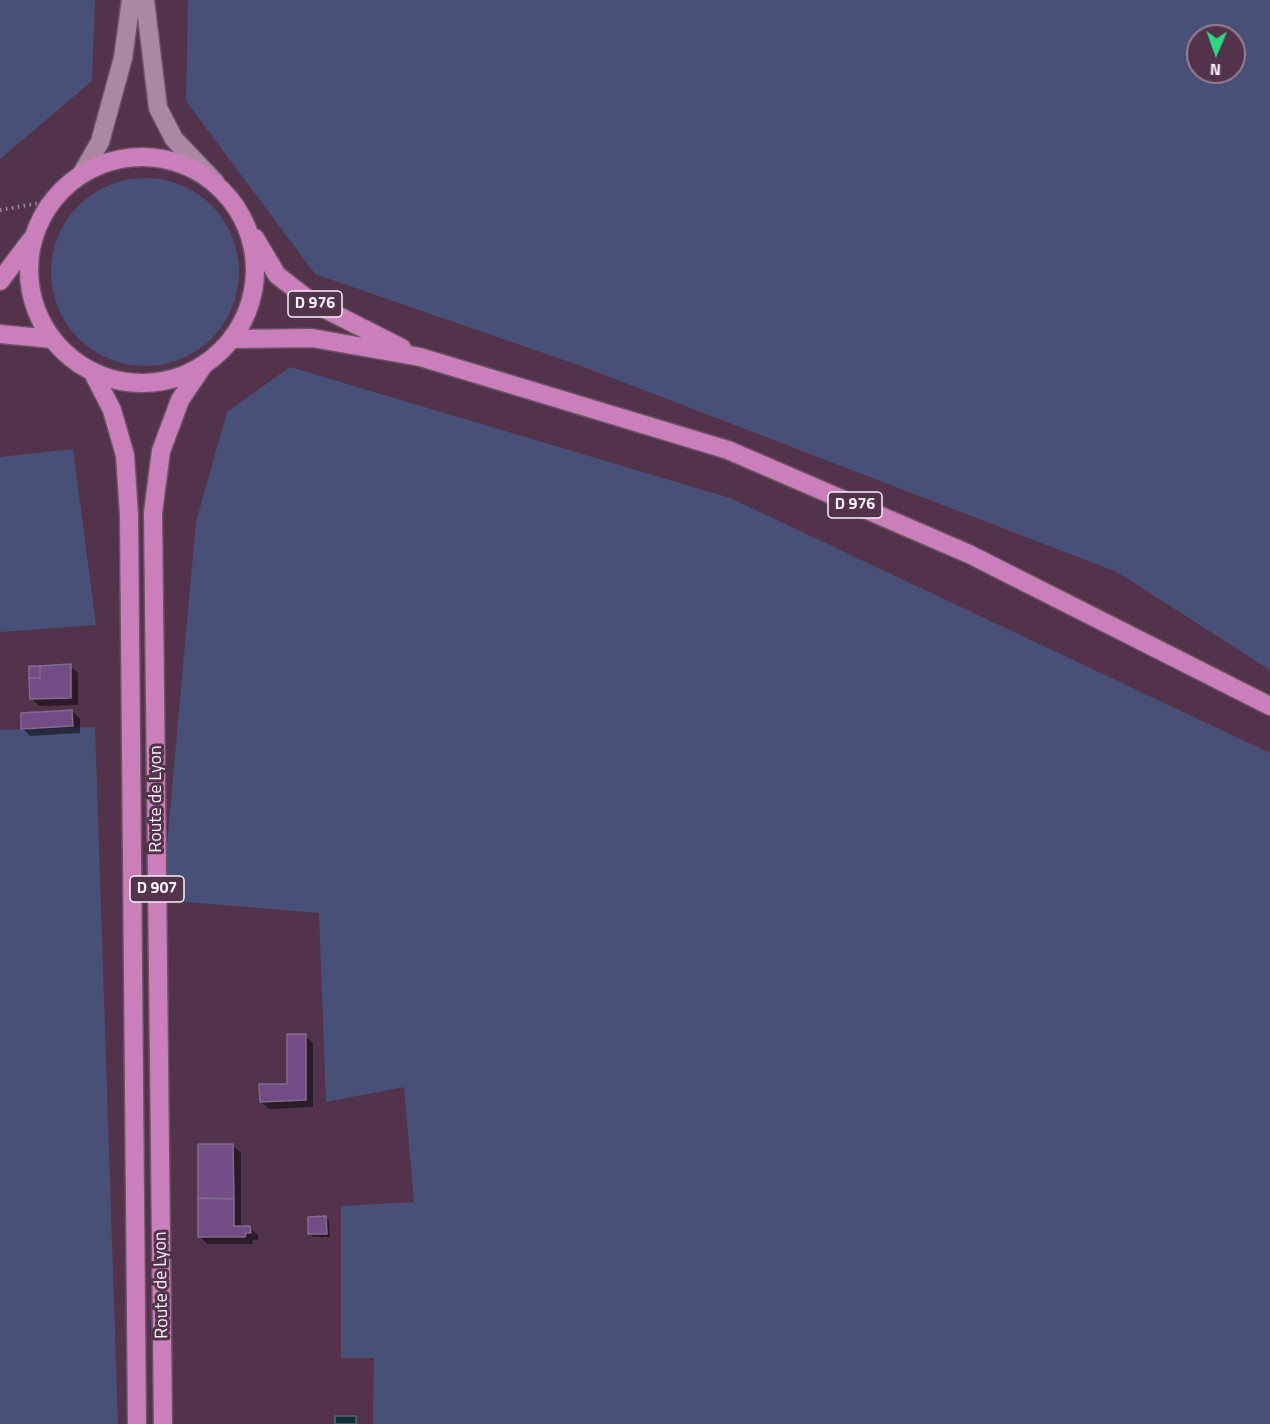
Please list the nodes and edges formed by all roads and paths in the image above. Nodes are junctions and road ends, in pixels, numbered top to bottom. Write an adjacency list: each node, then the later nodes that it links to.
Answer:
1 (131, 0): 3 (street)
2 (145, 0): 4 (street)
3 (82, 173): 4 (main road); 5 (main road)
4 (215, 182): 7 (main road)
5 (51, 201): 6 (path); 8 (main road)
6 (0, 210)
7 (242, 214): 12 (main road); 13 (main road, D 976)
8 (32, 238): 9 (main road); 11 (main road)
9 (0, 281)
10 (0, 334): 11 (main road)
11 (52, 339): 15 (main road)
12 (232, 339): 13 (main road, D 976); 14 (main road)
13 (420, 357): 16 (main road, D 976)
14 (203, 366): 15 (main road); 17 (main road, Route de Lyon / D 907)
15 (93, 373): 18 (main road, Route de Lyon / D 907)
16 (1270, 706)
17 (158, 1053): 18 (main road); 20 (main road, Route de Lyon / D 907)
18 (135, 1054): 19 (main road, Route de Lyon / D 907)
19 (137, 1424)
20 (163, 1424)

